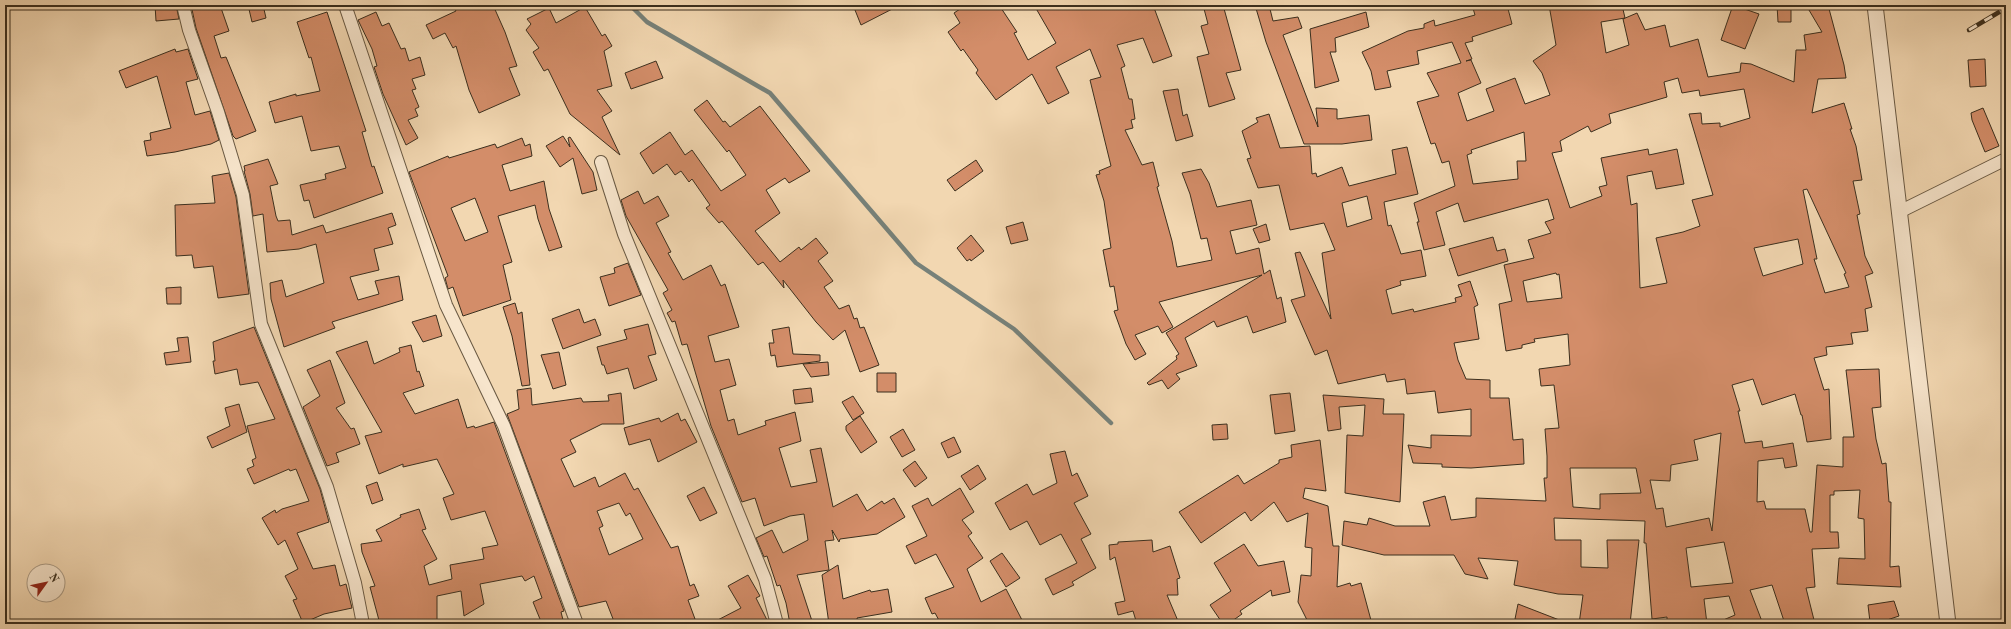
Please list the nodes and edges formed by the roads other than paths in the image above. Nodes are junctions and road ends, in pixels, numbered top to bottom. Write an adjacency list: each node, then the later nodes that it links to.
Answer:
1 (183, 5): 7 (street)
2 (345, 5): 8 (street)
3 (1875, 5): 6 (street)
4 (2006, 158): 6 (street)
5 (601, 162): 9 (street)
6 (1899, 212): 10 (street)
7 (363, 624)
8 (577, 624)
9 (777, 624)
10 (1948, 624)

